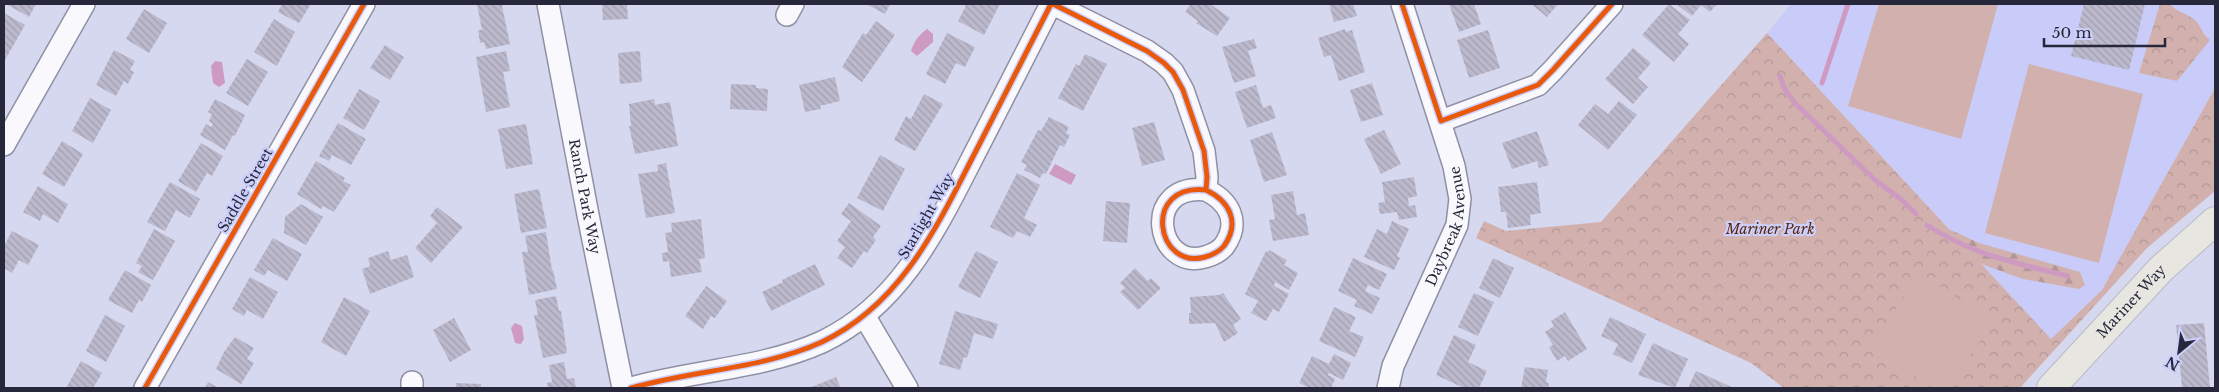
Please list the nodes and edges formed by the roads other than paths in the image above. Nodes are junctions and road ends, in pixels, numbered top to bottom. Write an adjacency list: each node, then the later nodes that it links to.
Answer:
1 (84, 4): 8 (street)
2 (364, 4): 12 (street, Saddle Street)
3 (548, 4): 13 (street, Ranch Park Way)
4 (1052, 4): 9 (street); 11 (street, Starlight Way)
5 (1402, 4): 7 (street, Daybreak Avenue)
6 (1612, 4): 7 (street)
7 (1441, 121): 16 (street, Daybreak Avenue)
8 (4, 145)
9 (1206, 190)
10 (2215, 220): 17 (main road, Mariner Way)
11 (864, 317): 14 (street, Starlight Way); 15 (street)
12 (145, 388)
13 (623, 388)
14 (631, 388)
15 (907, 388)
16 (1388, 388)
17 (2051, 388)

